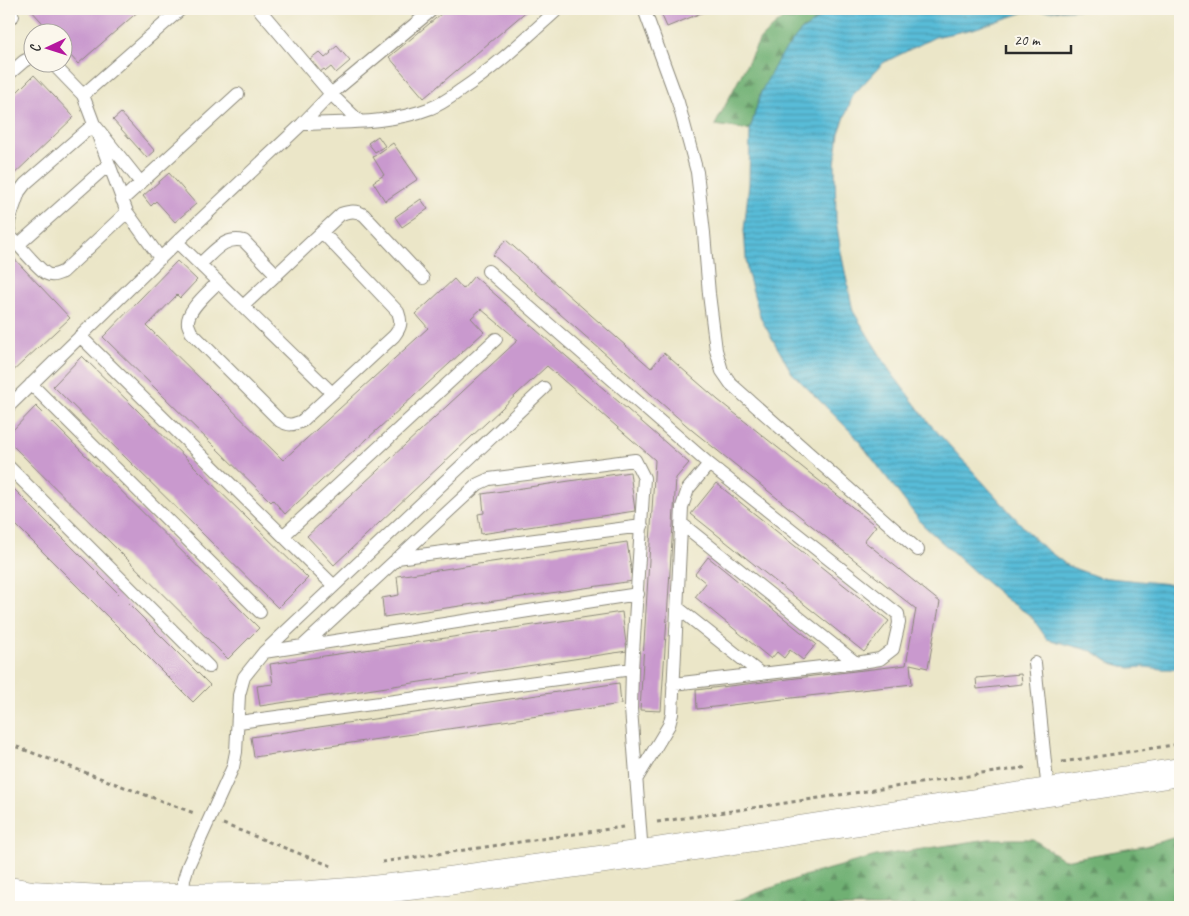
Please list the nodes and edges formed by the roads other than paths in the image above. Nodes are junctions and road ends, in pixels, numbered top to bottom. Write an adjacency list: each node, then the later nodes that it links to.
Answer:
1 (181, 9): 11 (lane)
2 (259, 9): 10 (lane)
3 (433, 9): 10 (lane)
4 (558, 9): 12 (lane)
5 (644, 9): 42 (lane)
6 (22, 63): 8 (lane)
7 (61, 72): 11 (lane)
8 (9, 74)
9 (238, 94): 16 (lane)
10 (331, 94): 12 (lane); 14 (lane)
11 (83, 95): 13 (lane)
12 (359, 121): 14 (lane)
13 (94, 124): 15 (lane); 16 (lane); 19 (lane)
14 (302, 124): 22 (lane)
15 (109, 164): 17 (lane); 23 (lane)
16 (141, 183): 17 (lane)
17 (122, 200): 18 (lane)
18 (127, 212): 23 (lane); 24 (lane)
19 (9, 224)
20 (9, 230): 23 (lane)
21 (322, 232): 27 (lane); 28 (lane); 35 (lane)
22 (177, 242): 24 (lane); 25 (lane)
23 (18, 245)
24 (160, 258): 31 (lane)
25 (200, 264): 27 (lane); 29 (lane)
26 (488, 271): 37 (lane)
27 (277, 274): 30 (lane)
28 (423, 278)
29 (218, 282): 30 (lane); 35 (lane)
30 (243, 306): 35 (lane)
31 (80, 336): 33 (lane); 41 (lane)
32 (496, 339): 41 (lane)
33 (31, 384): 36 (lane); 47 (lane)
34 (544, 388): 44 (lane)
35 (332, 393)
36 (9, 406)
37 (709, 464): 39 (lane); 50 (lane)
38 (9, 467): 52 (lane)
39 (682, 524): 46 (lane); 50 (lane)
40 (642, 526): 43 (lane); 43 (lane); 45 (lane)
41 (283, 536): 44 (lane)
42 (918, 550)
43 (397, 558): 48 (lane)
44 (333, 585): 49 (lane)
45 (638, 594): 48 (lane); 53 (lane)
46 (678, 608): 54 (lane); 55 (lane)
47 (260, 612)
48 (304, 645): 49 (lane)
49 (264, 652): 56 (lane)
50 (856, 663): 54 (lane)
51 (1035, 664): 59 (lane)
52 (209, 667)
53 (632, 669): 56 (lane); 58 (lane)
54 (761, 674): 55 (lane)
55 (674, 684): 58 (lane)
56 (239, 722): 62 (lane)
57 (1180, 772): 59 (street)
58 (636, 780): 60 (lane)
59 (1048, 792): 60 (street)
60 (642, 854): 62 (street)
61 (11, 891): 62 (street)
62 (183, 898)

